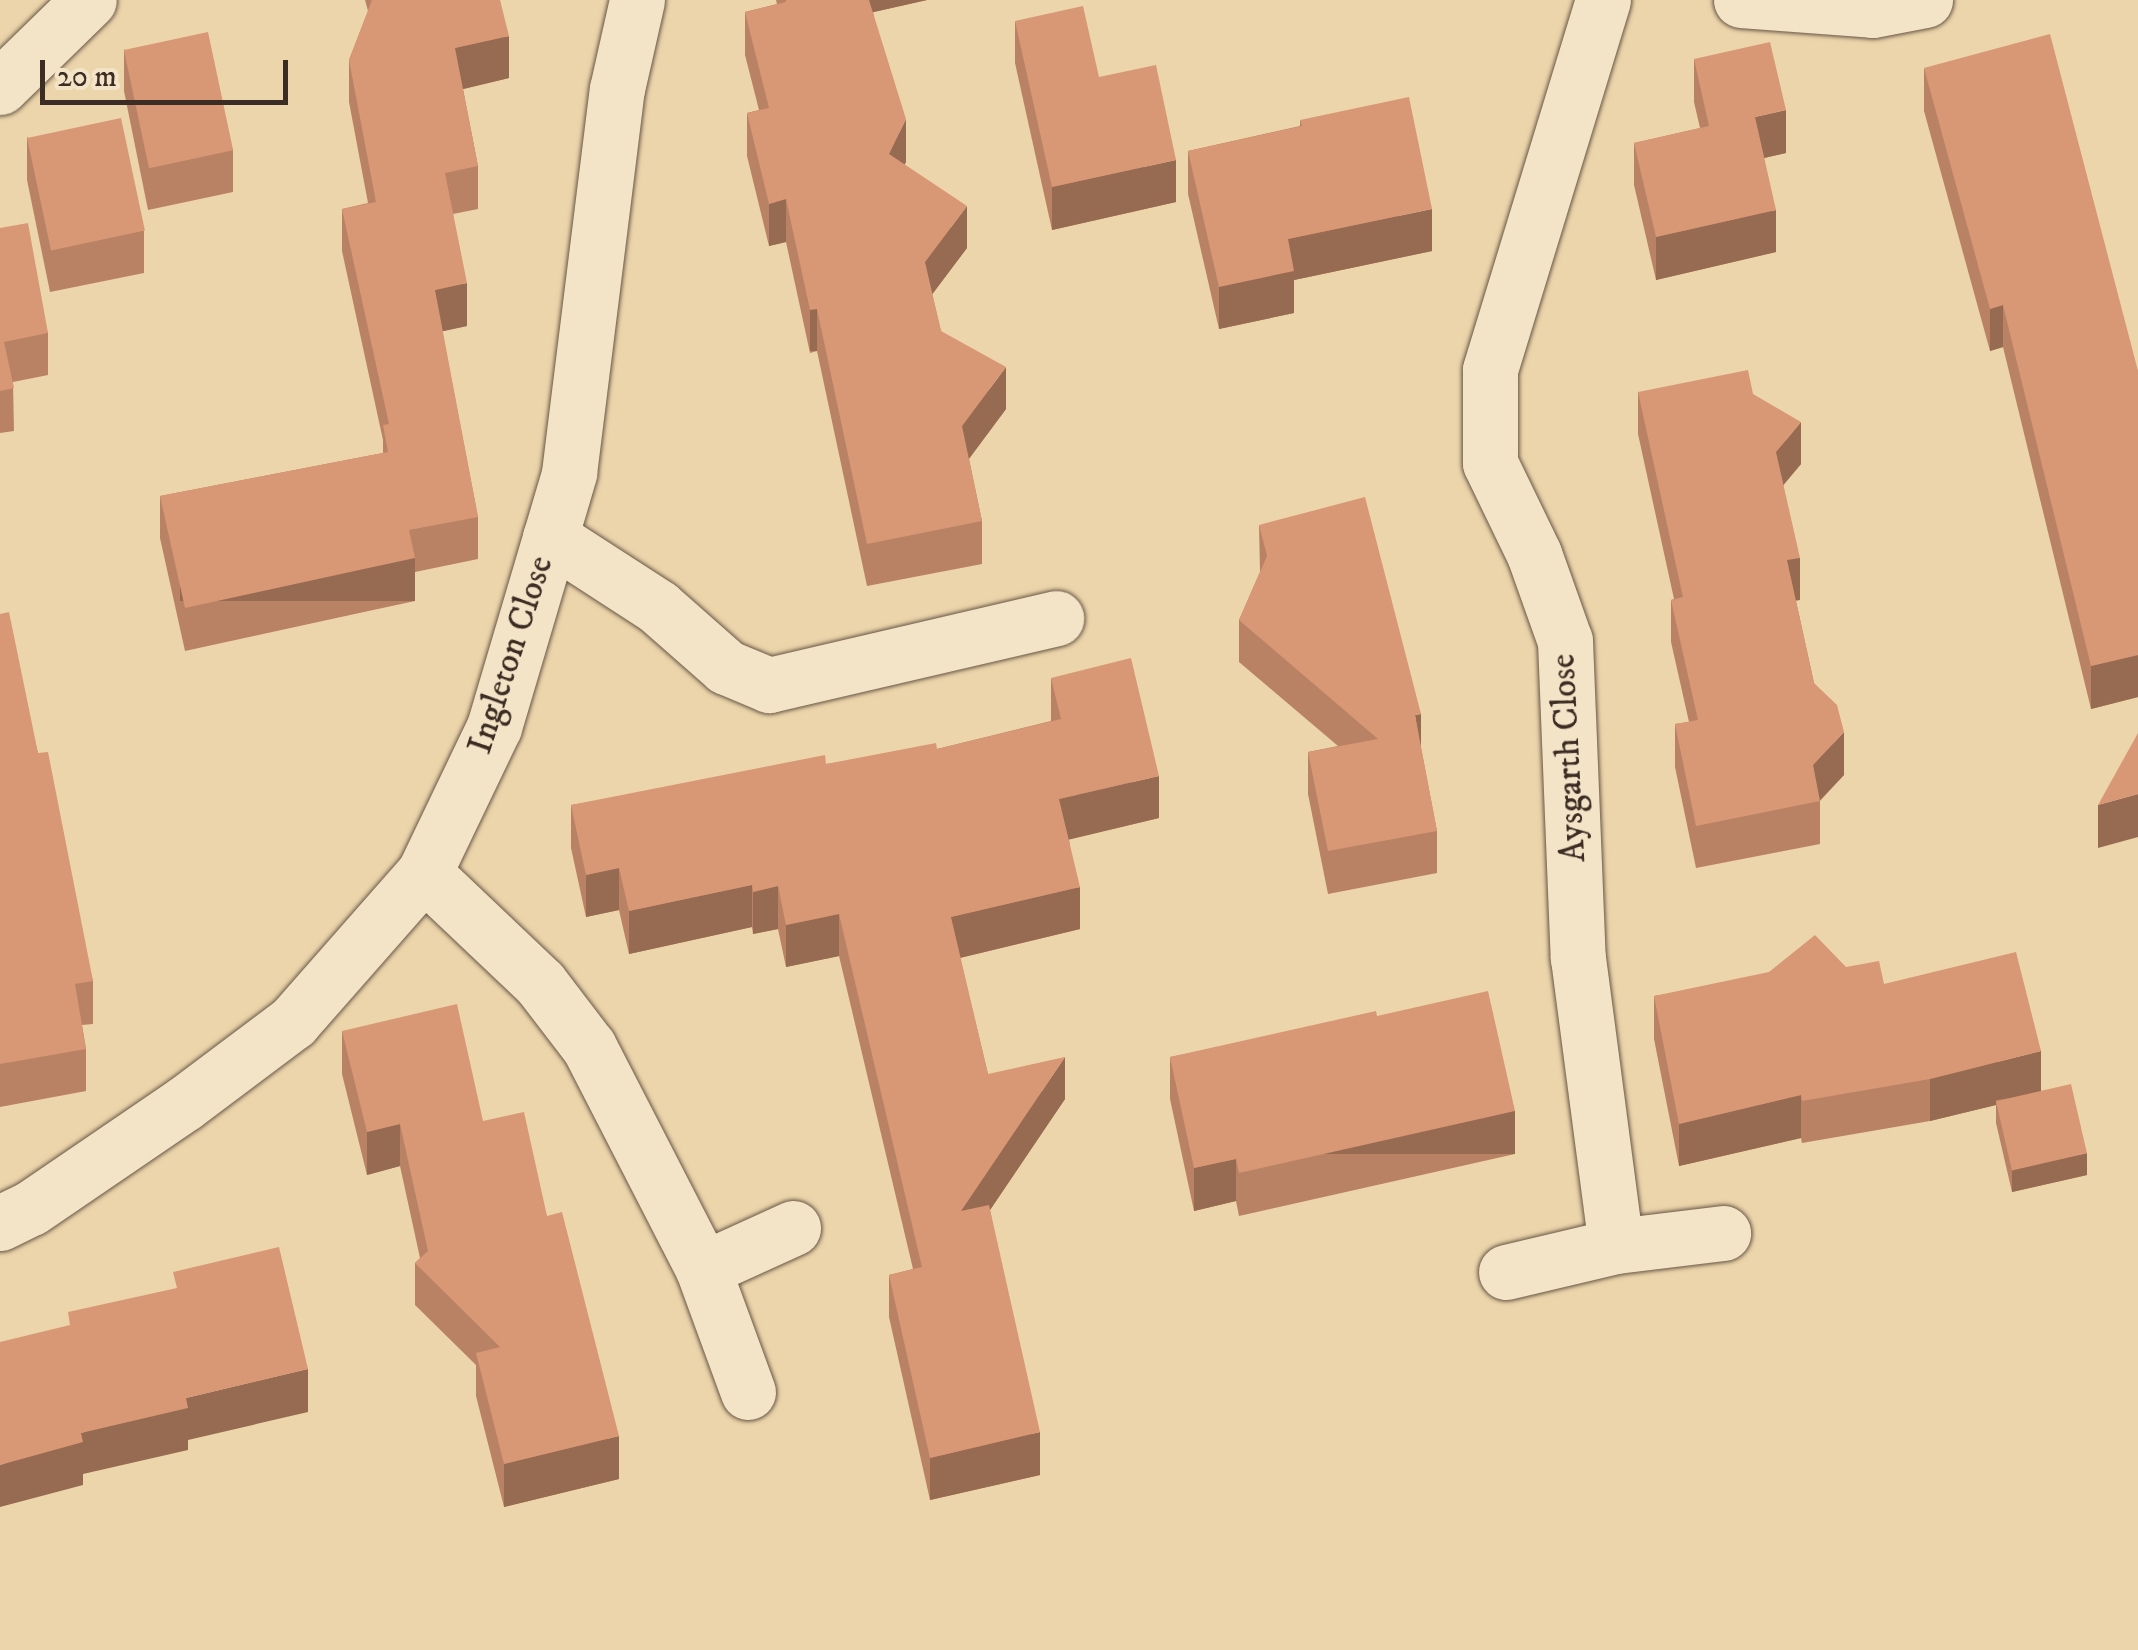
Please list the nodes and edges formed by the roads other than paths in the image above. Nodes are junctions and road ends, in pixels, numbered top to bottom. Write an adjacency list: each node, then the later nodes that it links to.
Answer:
1 (89, 0): 6 (street)
2 (637, 0): 7 (street, Ingleton Close)
3 (1604, 0): 13 (street, Aysgarth Close)
4 (1741, 0): 5 (street)
5 (1925, 0)
6 (0, 87)
7 (550, 537): 8 (street); 9 (street, Ingleton Close)
8 (1056, 618)
9 (424, 873): 10 (street, Ingleton Close); 14 (street)
10 (0, 1222)
11 (793, 1228): 14 (street)
12 (1722, 1234): 13 (street)
13 (1616, 1246): 15 (street)
14 (702, 1269): 16 (street)
15 (1506, 1272)
16 (748, 1392)

